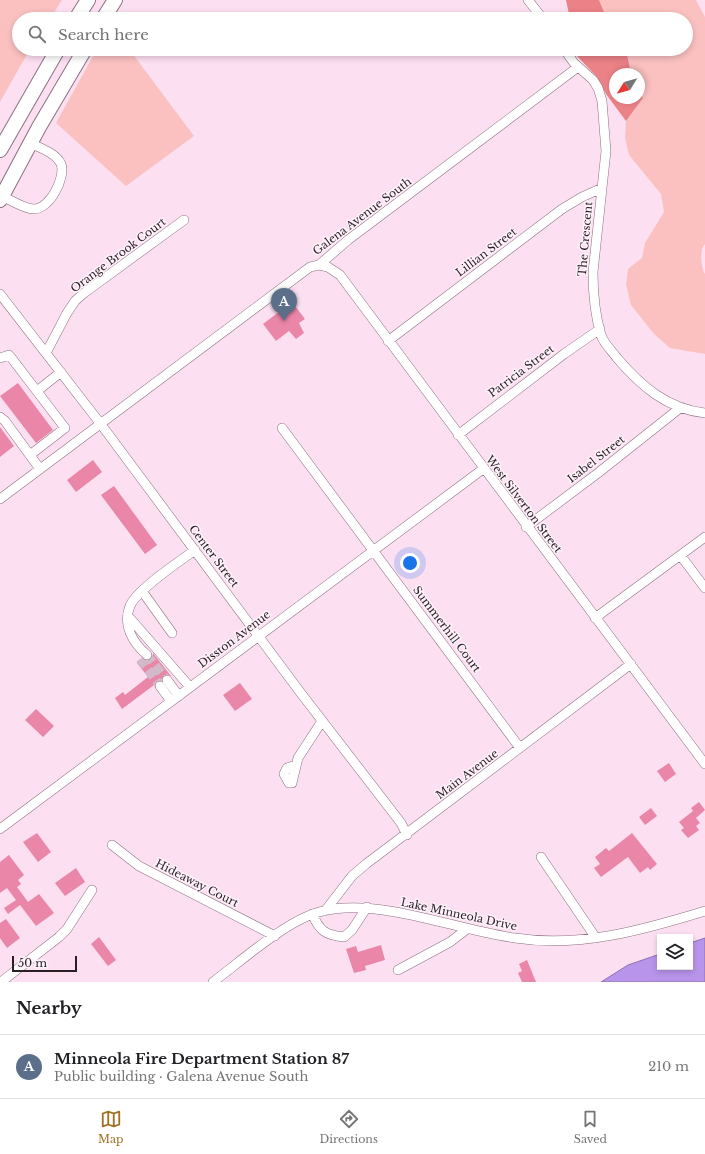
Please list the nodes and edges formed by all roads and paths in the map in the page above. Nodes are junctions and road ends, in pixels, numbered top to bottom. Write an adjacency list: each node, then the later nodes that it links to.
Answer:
1 (88, 0): 4 (highway)
2 (115, 0): 5 (highway)
3 (528, 0): 6 (street)
4 (80, 12)
5 (107, 12)
6 (537, 12)
7 (54, 56): 12 (highway)
8 (80, 56): 11 (highway)
9 (569, 56): 10 (street, The Crescent)
10 (578, 67): 13 (street, The Crescent); 16 (street, Galena Avenue South)
11 (30, 143): 14 (highway); 14 (street)
12 (0, 150)
13 (602, 188): 18 (street, The Crescent); 19 (street, Lillian Street)
14 (1, 198)
15 (184, 220): 20 (street, Orange Brook Court)
16 (319, 265): 19 (street, West Silverton Street); 27 (street, Galena Avenue South)
17 (0, 294): 20 (street, Center Street)
18 (600, 329): 24 (street, The Crescent); 29 (street, Patricia Street)
19 (388, 341): 29 (street, West Silverton Street)
20 (46, 353): 22 (street, Center Street)
21 (0, 358): 23 (street)
22 (61, 372): 23 (street); 27 (street, Center Street)
23 (37, 391): 30 (street)
24 (680, 408): 25 (street, The Crescent); 34 (street, Isabel Street)
25 (705, 413)
26 (0, 418): 30 (street)
27 (100, 423): 32 (street, Galena Avenue South); 36 (street, Center Street)
28 (282, 428): 37 (street, Summerhill Court)
29 (458, 434): 31 (street, West Silverton Street)
30 (30, 455): 32 (street)
31 (483, 468): 34 (street, West Silverton Street); 37 (street, Disston Avenue)
32 (40, 469): 33 (street, Galena Avenue South)
33 (0, 499)
34 (526, 527): 42 (street, West Silverton Street)
35 (705, 537): 38 (street)
36 (195, 550): 40 (street); 44 (street, Center Street)
37 (373, 550): 44 (street, Disston Avenue); 51 (street, Summerhill Court)
38 (681, 556): 39 (street); 42 (street)
39 (705, 588)
40 (142, 591): 41 (street); 43 (street)
41 (128, 616): 45 (street); 47 (street)
42 (596, 618): 46 (street, West Silverton Street)
43 (172, 632)
44 (259, 636): 47 (street, Disston Avenue); 50 (street, Center Street)
45 (143, 657)
46 (631, 664): 51 (street, Main Avenue); 52 (street, West Silverton Street)
47 (190, 687): 48 (street, Disston Avenue)
48 (179, 696): 49 (street, Disston Avenue); 49 (street)
49 (171, 701): 54 (street, Disston Avenue)
50 (322, 721): 53 (street); 55 (street, Center Street)
51 (520, 748): 55 (street, Main Avenue)
52 (705, 764)
53 (296, 765)
54 (0, 829)
55 (407, 834): 60 (street, Main Avenue)
56 (112, 845): 64 (street, Hideaway Court)
57 (541, 857): 65 (street)
58 (92, 890): 67 (street)
59 (367, 908): 60 (street, Lake Minneola Drive); 62 (street); 63 (street, Lake Minneola Drive)
60 (325, 911): 62 (street, Lake Minneola Drive)
61 (705, 911): 65 (street, Lake Minneola Drive)
62 (312, 914): 64 (street, Lake Minneola Drive)
63 (467, 929): 65 (street, Lake Minneola Drive); 66 (street)
64 (275, 936): 68 (street, Lake Minneola Drive)
65 (596, 938)
66 (398, 970)
67 (2, 982)
68 (213, 982)

